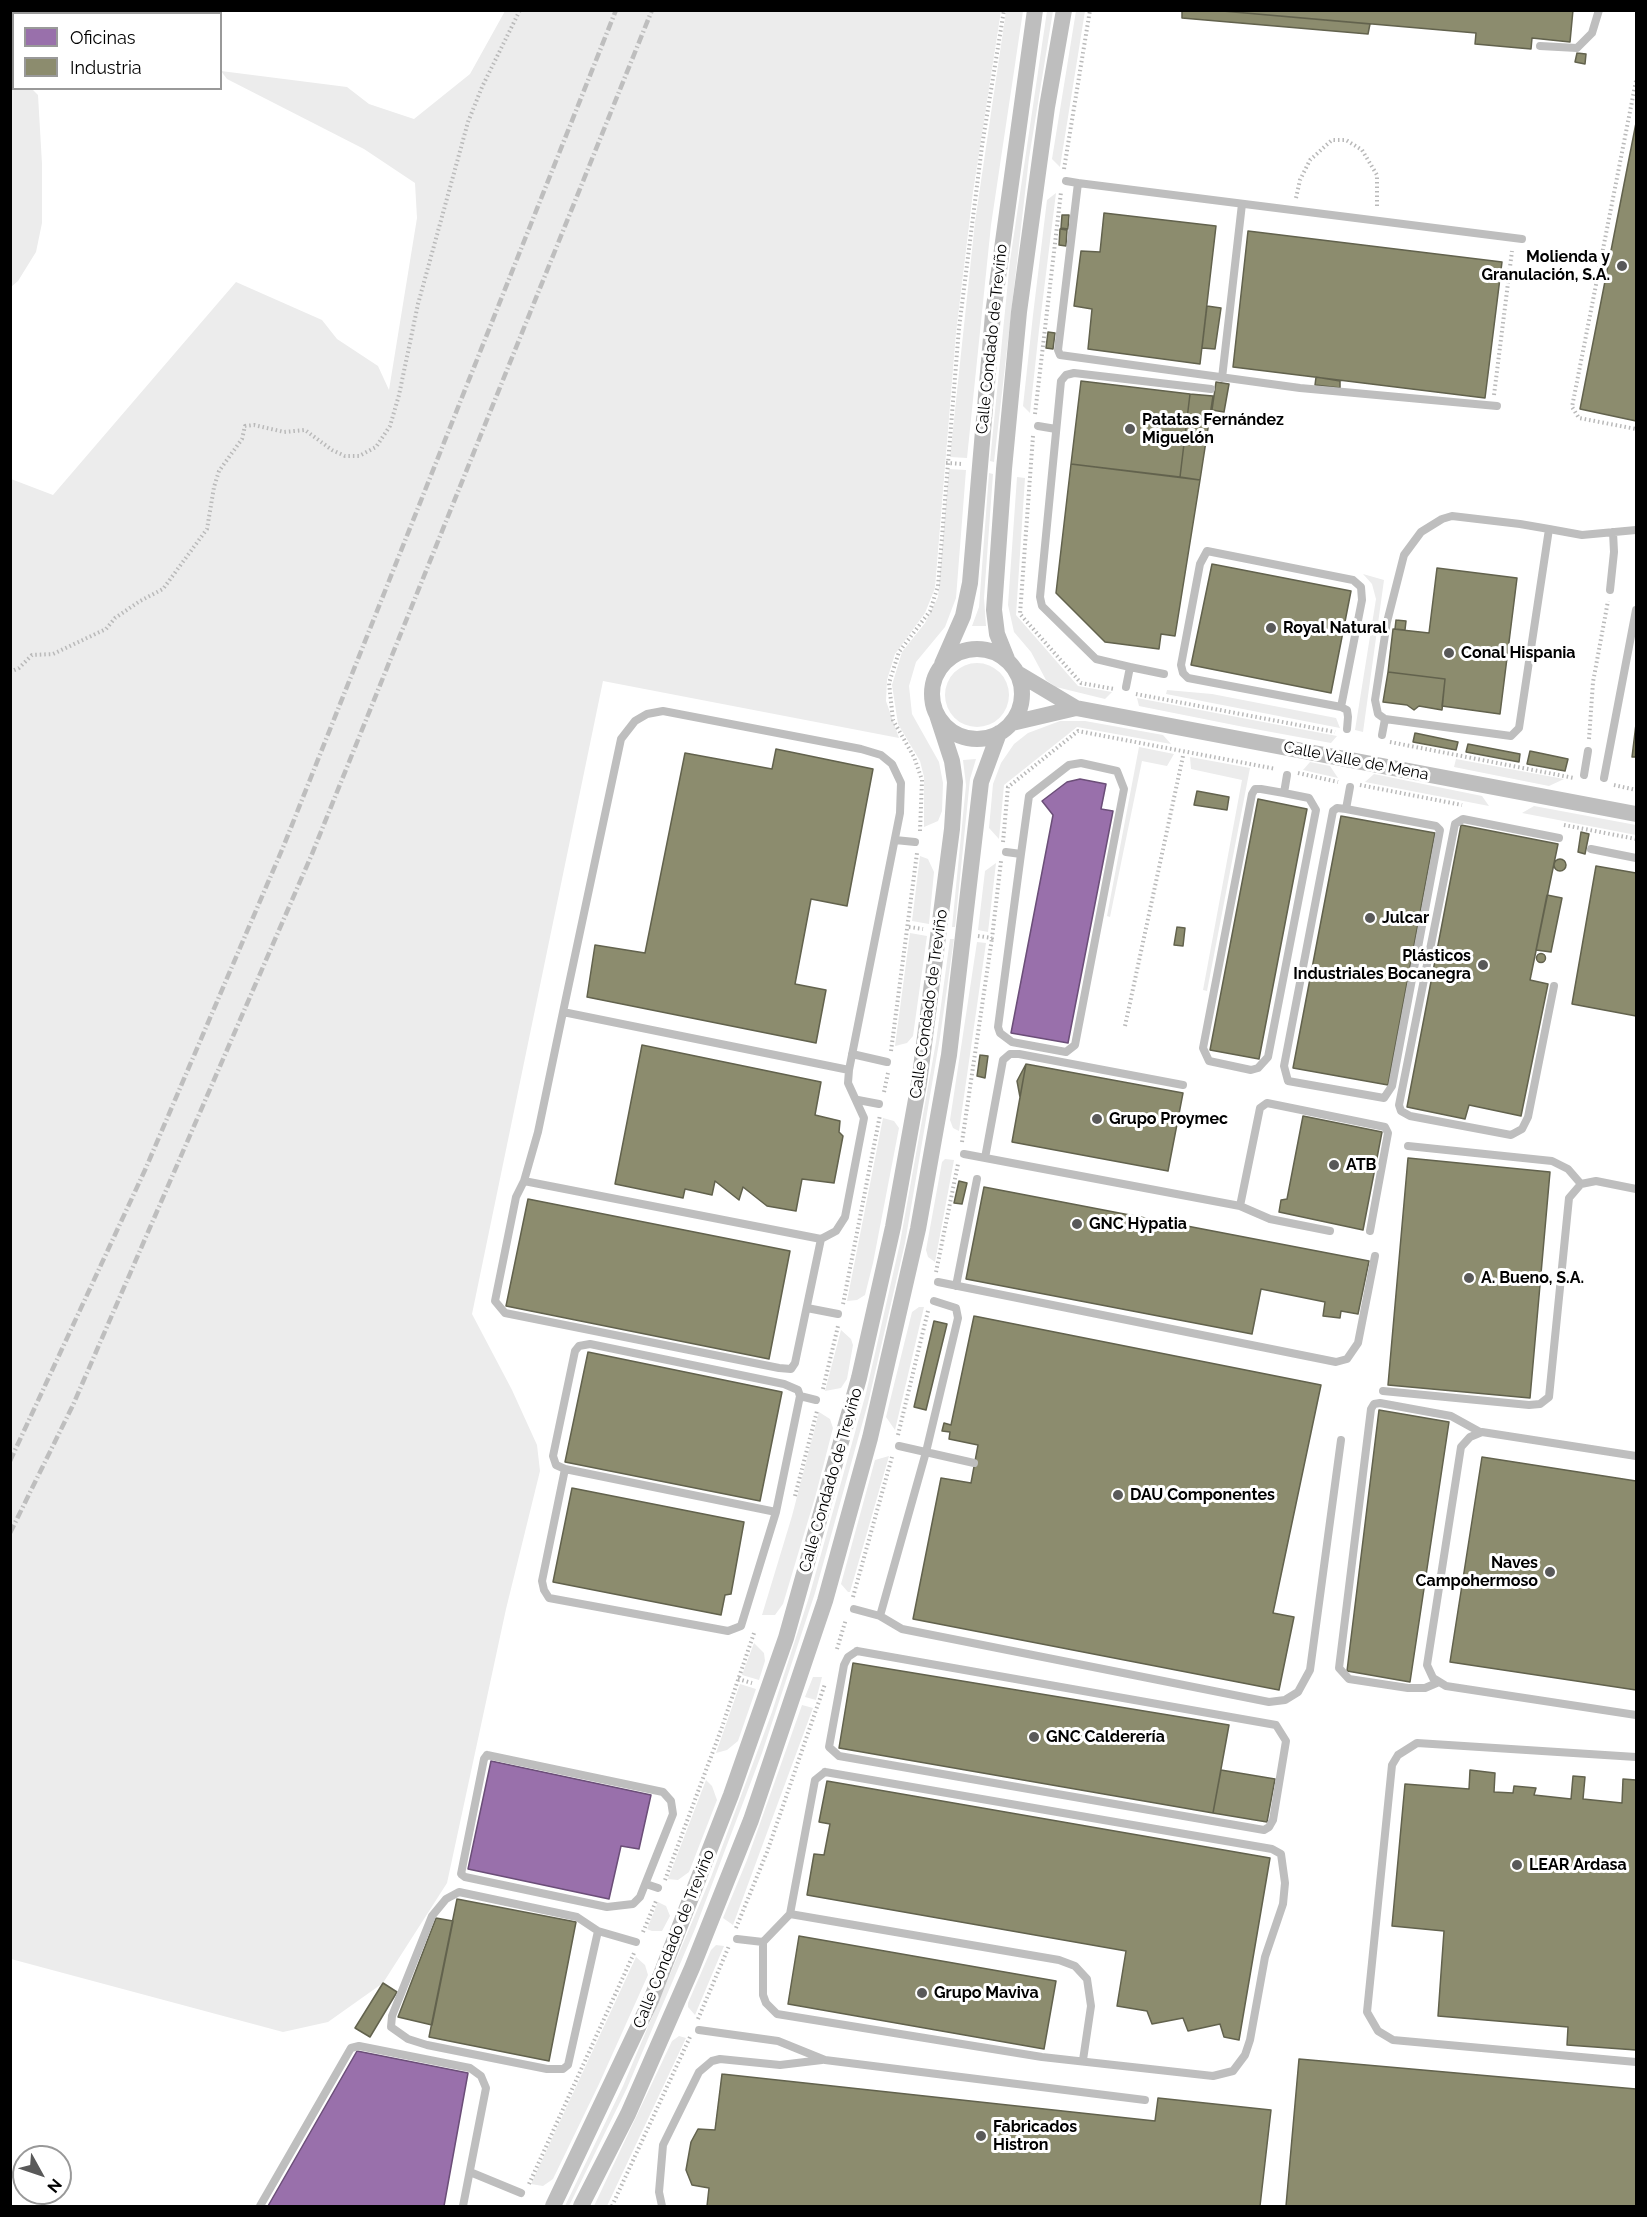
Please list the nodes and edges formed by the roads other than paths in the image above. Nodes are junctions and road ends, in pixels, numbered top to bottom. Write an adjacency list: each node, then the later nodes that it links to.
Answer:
1 (1035, 10): 20 (street, Calle Condado de Treviño)
2 (1064, 10): 19 (street, Calle Condado de Treviño)
3 (1599, 10): 4 (lane)
4 (1540, 46)
5 (1066, 181): 6 (lane)
6 (1078, 183): 7 (lane); 9 (lane)
7 (1242, 204): 8 (lane); 9 (lane)
8 (1518, 238)
9 (1222, 378): 11 (lane)
10 (1211, 389): 13 (lane)
11 (1495, 406)
12 (1038, 426): 13 (lane)
13 (1056, 429): 21 (lane)
14 (1549, 529): 16 (lane); 28 (lane); 28 (lane)
15 (1636, 530): 16 (lane)
16 (1613, 532): 17 (lane)
17 (1610, 590)
18 (1636, 610): 35 (lane)
19 (1007, 659): 20 (street); 22 (street)
20 (942, 664): 27 (street)
21 (1130, 667): 23 (lane); 24 (lane)
22 (1019, 674): 26 (street, Calle Valle de Mena); 29 (street)
23 (1164, 674)
24 (1126, 687)
25 (1341, 707): 25 (lane); 30 (lane)
26 (1076, 708): 29 (street, Calle Valle de Mena); 39 (street, Calle Valle de Mena)
27 (937, 715): 29 (street); 107 (street, Calle Condado de Treviño)
28 (1385, 719): 31 (lane)
29 (1006, 728): 108 (street, Calle Condado de Treviño)
30 (1346, 731)
31 (1381, 738)
32 (1588, 751): 34 (lane)
33 (1287, 775): 37 (lane)
34 (1583, 777)
35 (1603, 781)
36 (1350, 787): 38 (lane)
37 (1284, 793): 37 (lane)
38 (1346, 809): 38 (lane)
39 (1636, 814)
40 (1559, 838): 47 (lane)
41 (895, 840): 42 (lane); 48 (lane); 49 (lane)
42 (915, 842)
43 (1591, 849): 46 (lane)
44 (1006, 852): 45 (lane)
45 (1021, 854): 45 (lane)
46 (1636, 858)
47 (1554, 986)
48 (563, 1012): 51 (lane); 59 (lane)
49 (852, 1054): 50 (lane); 51 (lane)
50 (887, 1062)
51 (849, 1070): 53 (lane)
52 (1183, 1085): 57 (lane)
53 (858, 1100): 54 (lane); 65 (lane)
54 (879, 1104)
55 (1408, 1146): 60 (lane)
56 (964, 1154): 57 (lane)
57 (985, 1158): 62 (lane)
58 (977, 1179): 68 (lane)
59 (524, 1181): 65 (lane); 70 (lane)
60 (1581, 1184): 61 (lane); 72 (lane)
61 (1636, 1189)
62 (1240, 1206): 63 (lane); 64 (lane)
63 (1330, 1231)
64 (1370, 1231)
65 (821, 1239): 70 (lane)
66 (1375, 1256): 68 (lane)
67 (936, 1282): 68 (lane)
68 (957, 1286)
69 (934, 1301): 78 (lane)
70 (807, 1308): 71 (lane)
71 (838, 1314)
72 (1383, 1391)
73 (800, 1396): 74 (lane); 81 (lane); 82 (lane)
74 (816, 1400)
75 (1480, 1432): 79 (lane); 88 (lane); 88 (lane)
76 (1341, 1440): 84 (lane)
77 (899, 1446): 78 (lane)
78 (926, 1452): 80 (lane); 84 (lane)
79 (1636, 1456)
80 (974, 1463)
81 (565, 1469): 82 (lane); 85 (lane)
82 (776, 1512): 85 (lane)
83 (852, 1608): 84 (lane)
84 (880, 1616)
85 (741, 1626): 86 (lane)
86 (752, 1628)
87 (841, 1664): 87 (lane)
88 (1439, 1682): 89 (lane)
89 (1636, 1715)
90 (1636, 1757): 101 (lane)
91 (645, 1884): 91 (lane); 92 (lane)
92 (658, 1888)
93 (790, 1914): 97 (lane); 100 (lane); 100 (lane)
94 (598, 1931): 94 (lane); 96 (lane)
95 (736, 1939): 97 (lane)
96 (636, 1942)
97 (764, 1942): 100 (lane)
98 (695, 2031): 99 (lane)
99 (825, 2060): 102 (lane); 109 (lane)
100 (1083, 2060)
101 (1636, 2062)
102 (1145, 2100)
103 (470, 2172): 104 (lane); 105 (lane); 106 (lane)
104 (521, 2193)
105 (260, 2206)
106 (463, 2206)
107 (554, 2206)
108 (581, 2206)
109 (662, 2206)

